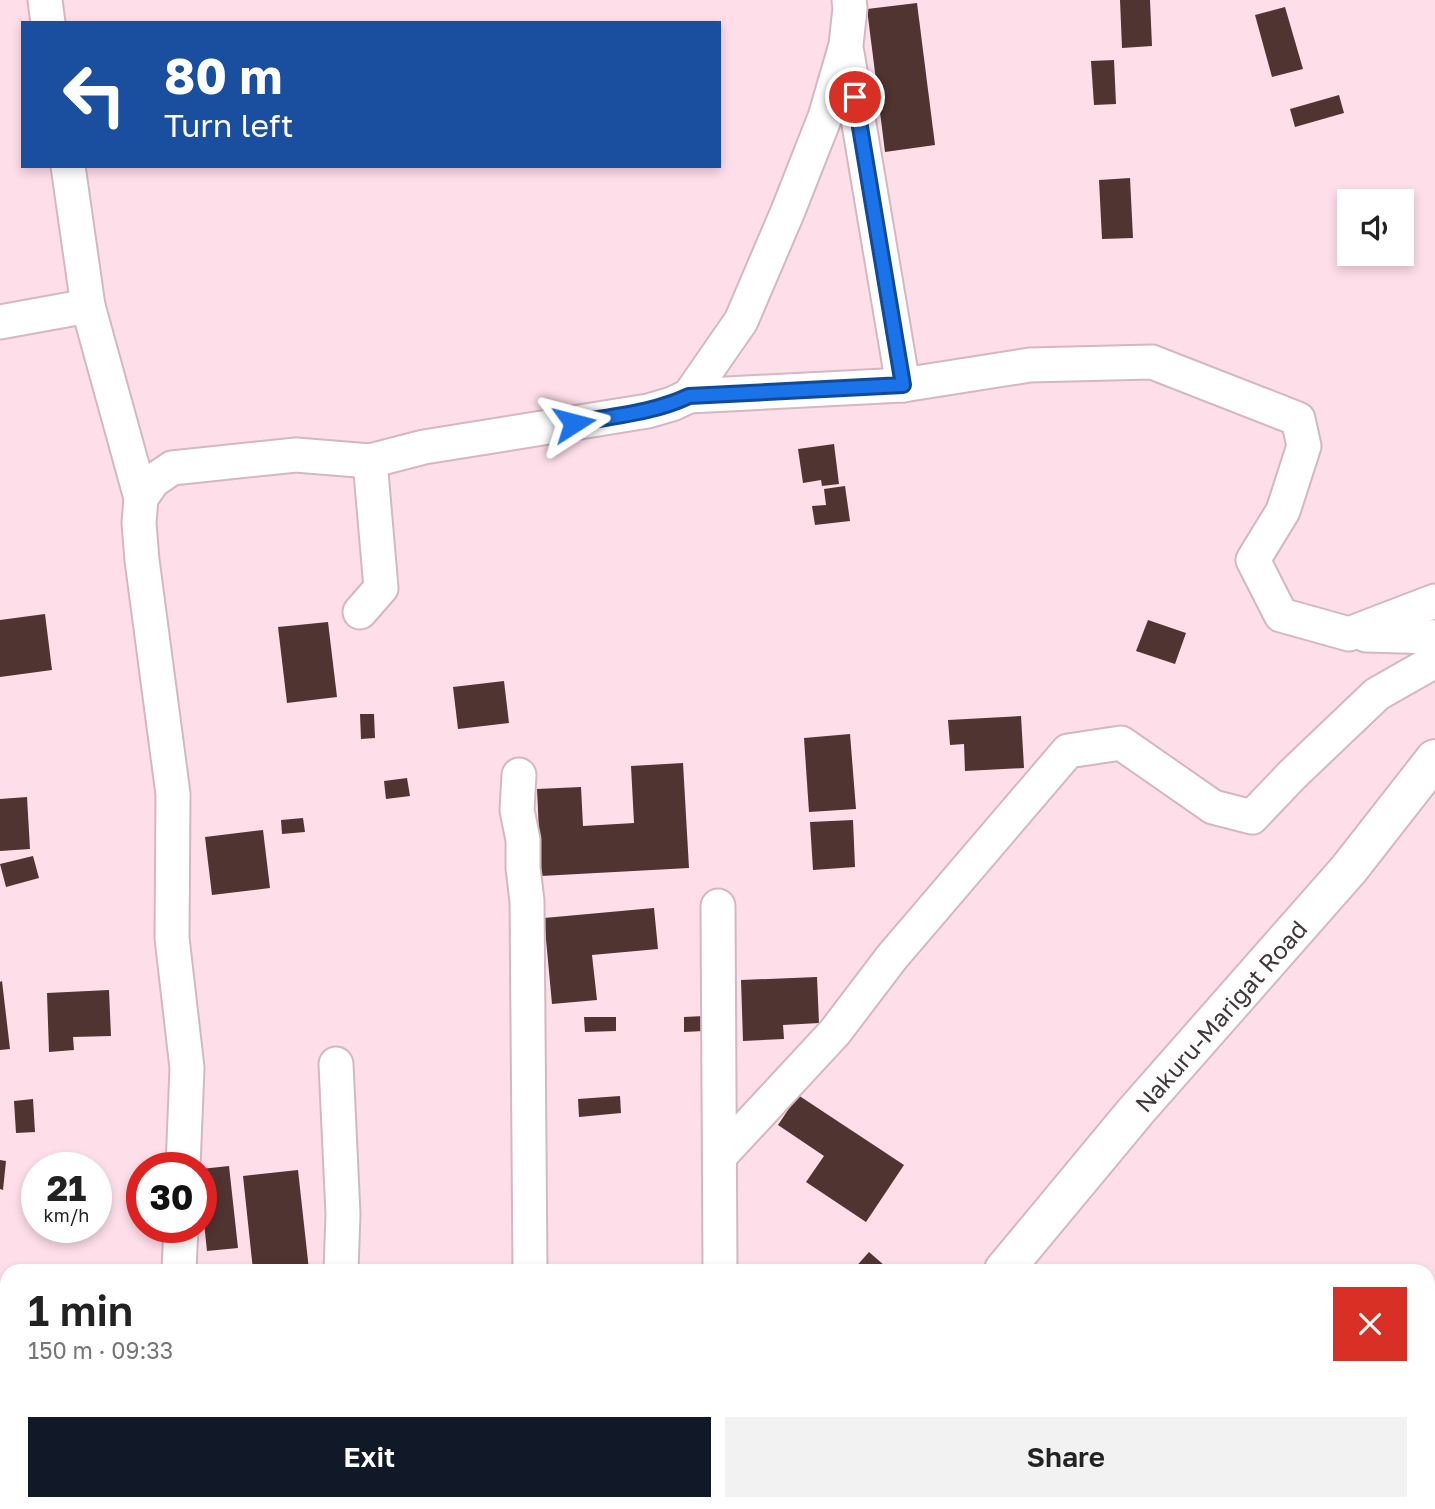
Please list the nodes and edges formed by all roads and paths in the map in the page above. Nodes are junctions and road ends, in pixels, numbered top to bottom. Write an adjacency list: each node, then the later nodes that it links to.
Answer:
1 (45, 0): 3 (street)
2 (849, 0): 4 (street)
3 (48, 21)
4 (846, 45): 8 (street); 9 (street)
5 (68, 168): 6 (street)
6 (88, 306): 7 (street); 11 (street)
7 (0, 322)
8 (903, 385): 9 (street); 14 (street)
9 (689, 396): 10 (street)
10 (370, 461): 11 (street); 13 (street)
11 (141, 498): 21 (street)
12 (1435, 601): 14 (street)
13 (360, 612)
14 (1349, 634): 15 (street)
15 (1435, 637)
16 (1435, 661): 22 (street)
17 (1435, 759): 28 (main road, Nakuru-Marigat Road)
18 (519, 775): 26 (street)
19 (718, 906): 22 (street)
20 (335, 1064): 25 (street)
21 (184, 1152)
22 (720, 1156): 27 (street)
23 (180, 1243): 24 (street)
24 (179, 1264)
25 (341, 1264)
26 (530, 1264)
27 (720, 1264)
28 (1009, 1264)

